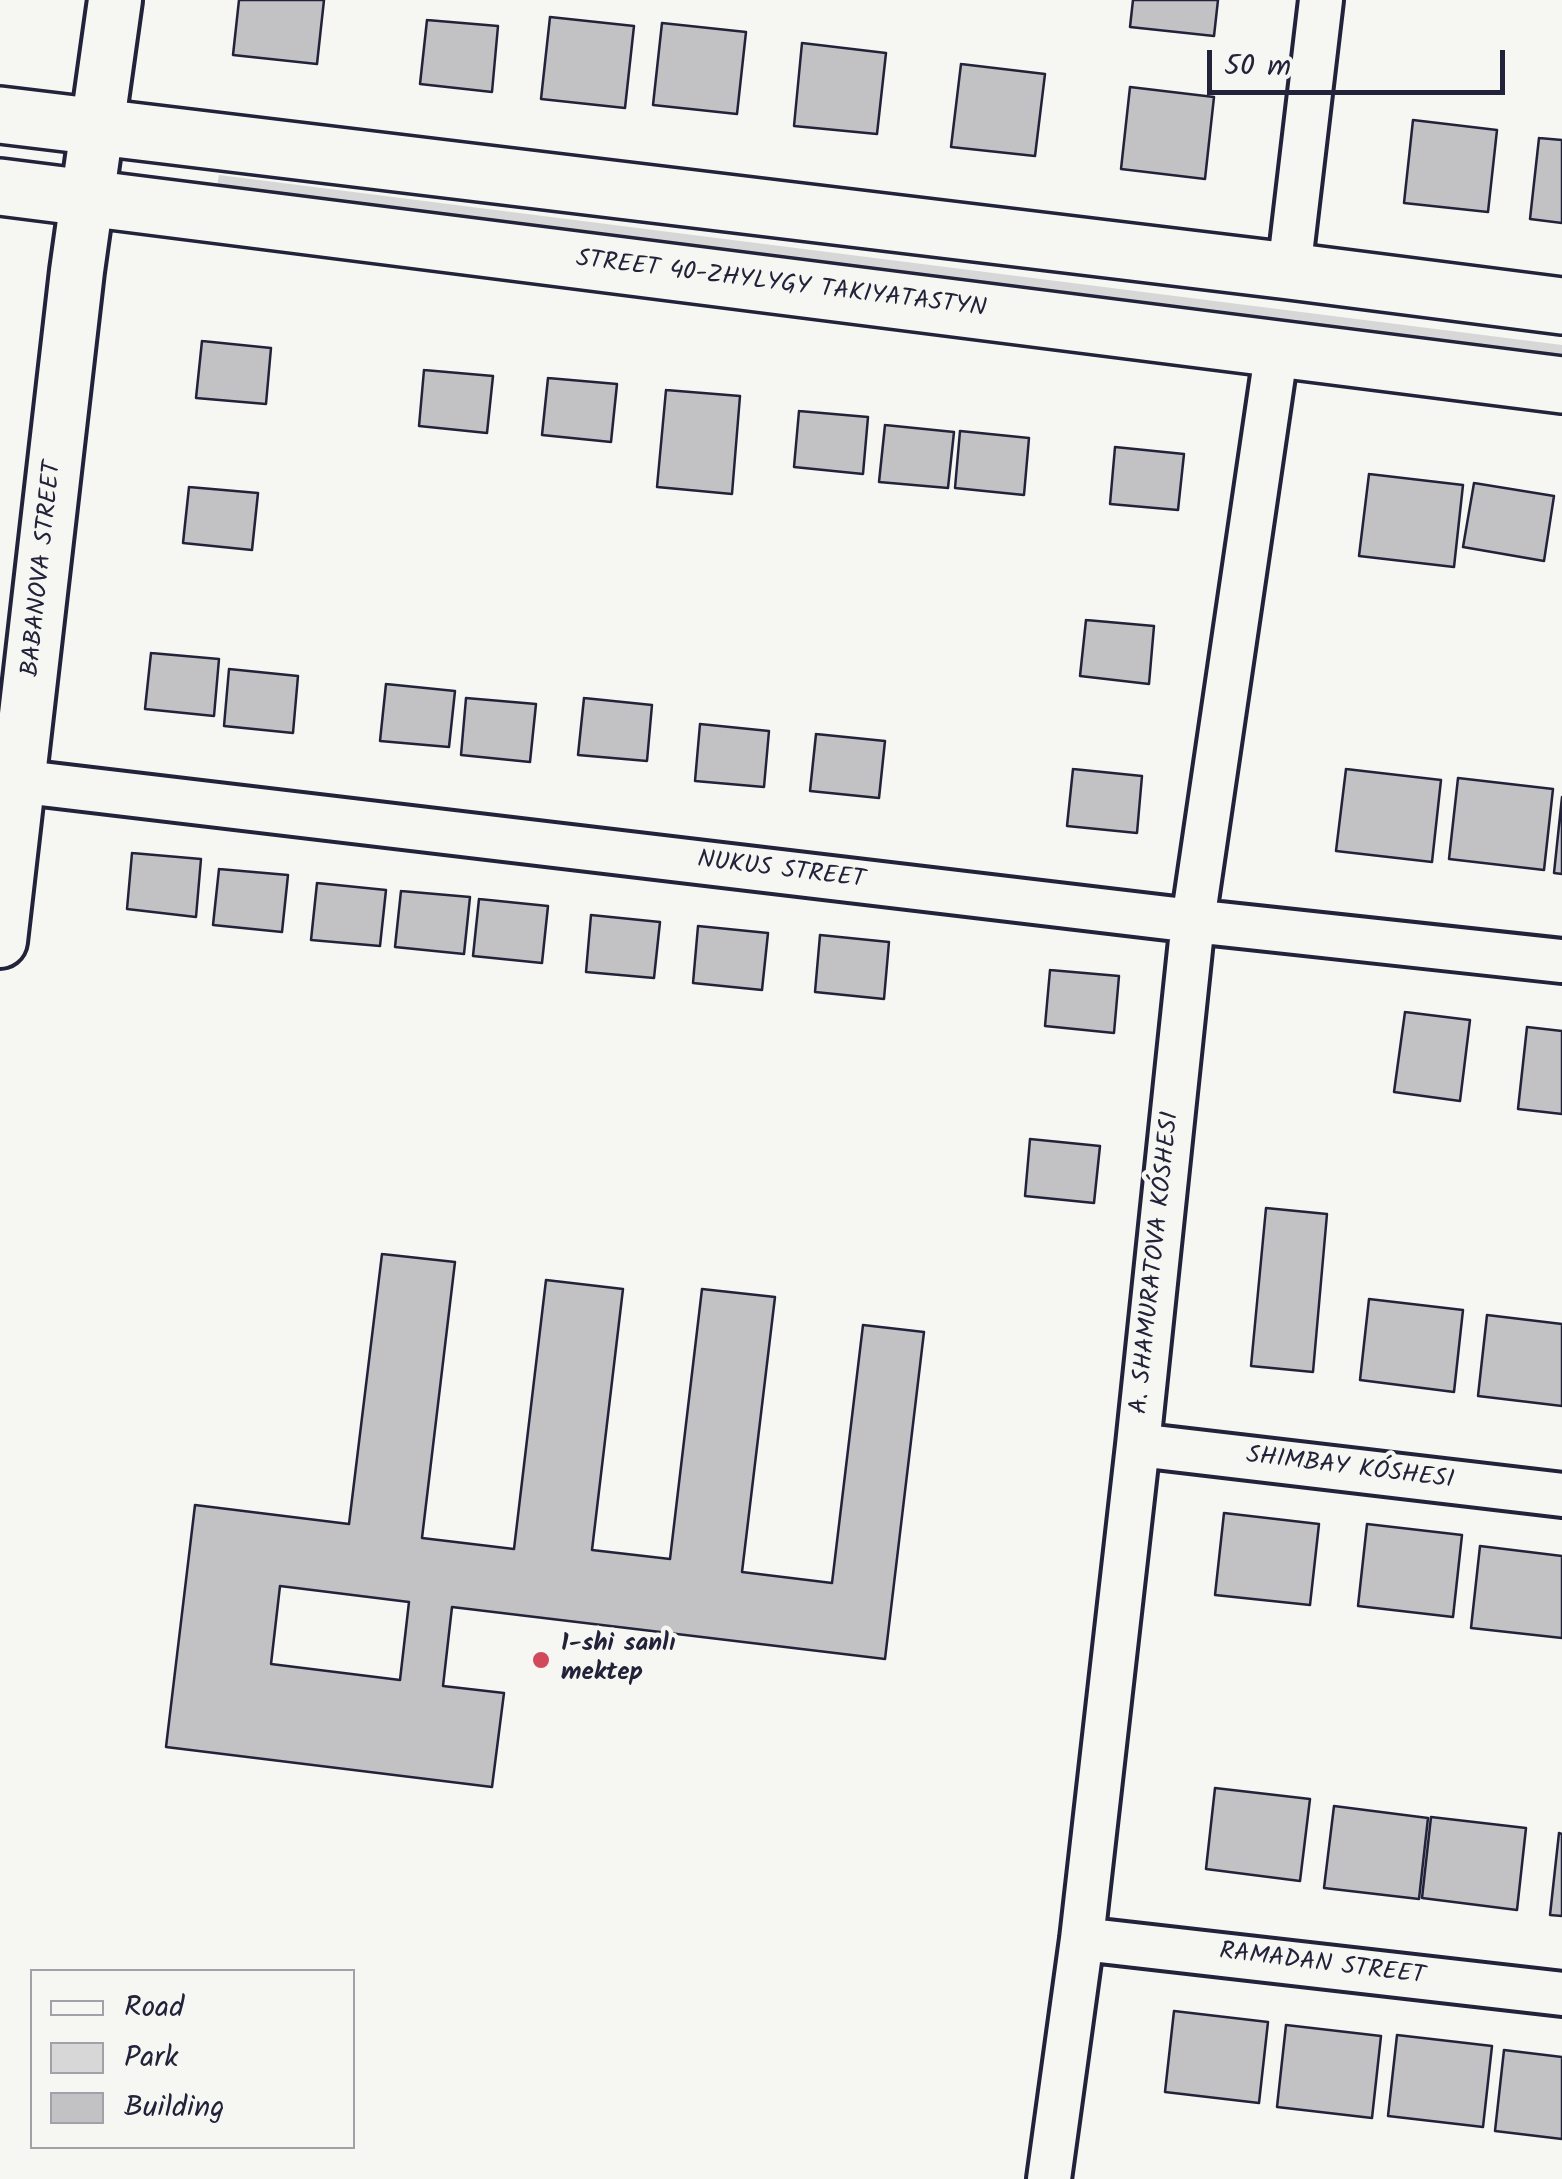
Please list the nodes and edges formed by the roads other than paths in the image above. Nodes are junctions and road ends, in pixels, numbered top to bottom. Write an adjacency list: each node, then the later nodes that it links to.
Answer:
1 (114, 0): 4 (street)
2 (1321, 0): 7 (street)
3 (0, 115): 4 (main road)
4 (97, 127): 6 (street, BABANOVA STREET); 7 (main road)
5 (0, 187): 6 (main road, STREET 40-ZHYLYGY TAKIYATASTYN)
6 (88, 198): 9 (main road, STREET 40-ZHYLYGY TAKIYATASTYN); 11 (street, BABANOVA STREET)
7 (1289, 271): 8 (main road)
8 (1562, 306)
9 (1276, 348): 10 (main road, STREET 40-ZHYLYGY TAKIYATASTYN); 12 (street, A. SHAMURATOVA KÓSHESI)
10 (1562, 385)
11 (10, 780): 12 (street, NUKUS STREET); 13 (street, BABANOVA STREET)
12 (1193, 921): 14 (street, NUKUS STREET); 15 (street, A. SHAMURATOVA KÓSHESI)
13 (0, 941)
14 (1562, 961)
15 (1138, 1445): 16 (street); 17 (street, A. SHAMURATOVA KÓSHESI)
16 (1562, 1495)
17 (1082, 1939): 18 (street, RAMADAN STREET); 19 (street, A. SHAMURATOVA KÓSHESI)
18 (1562, 1994)
19 (1049, 2179)

